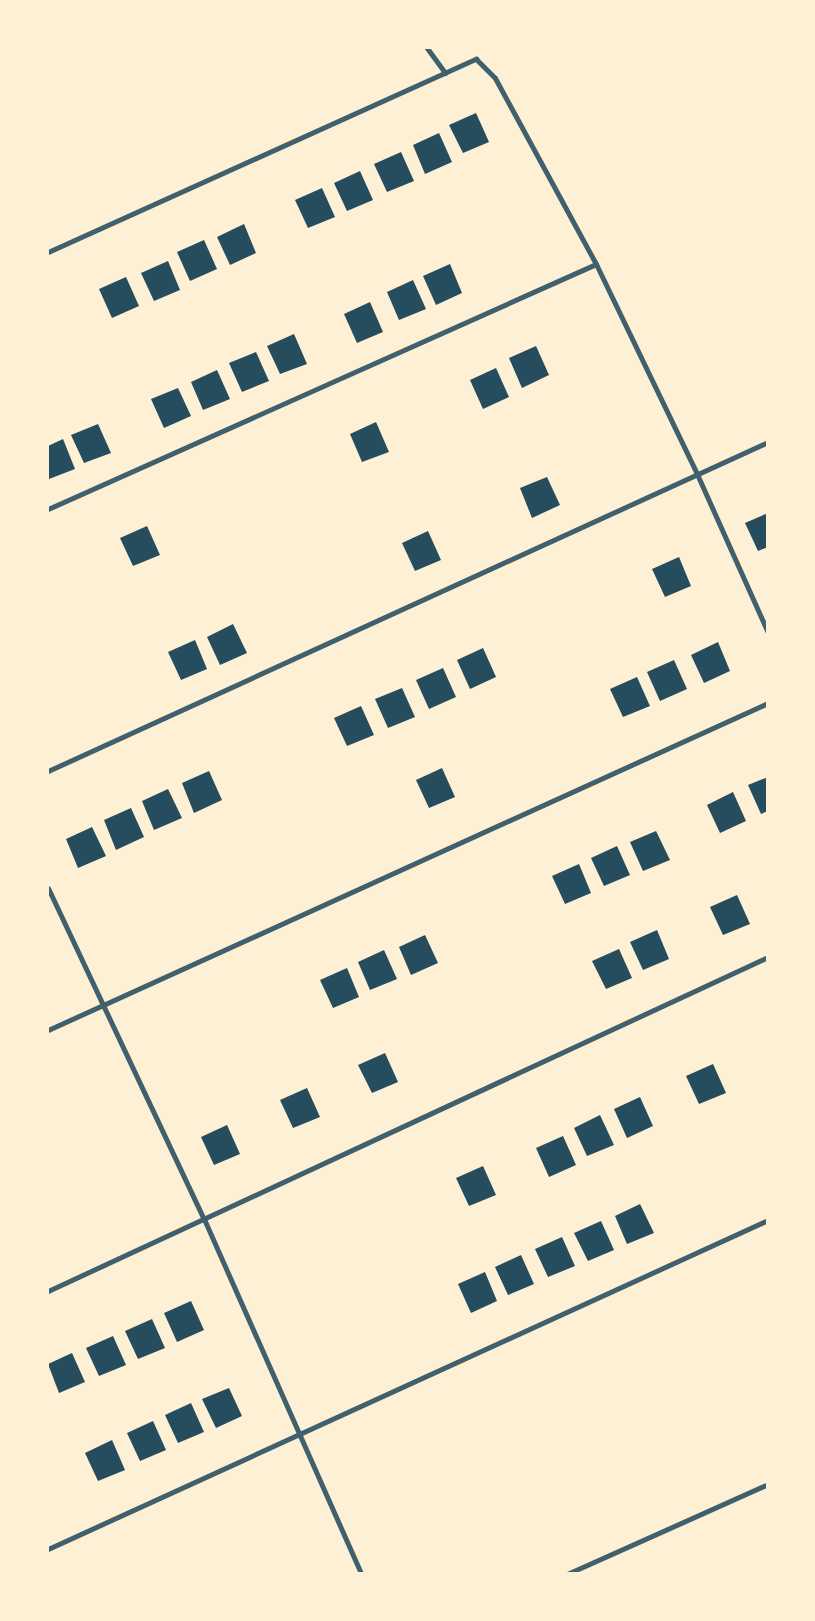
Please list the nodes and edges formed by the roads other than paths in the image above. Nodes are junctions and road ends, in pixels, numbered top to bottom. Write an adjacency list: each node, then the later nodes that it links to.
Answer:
1 (427, 48): 2 (street)
2 (445, 73): 3 (street); 4 (street)
3 (48, 252)
4 (596, 264): 6 (street); 7 (street)
5 (768, 442): 6 (street)
6 (697, 474): 8 (street); 10 (street)
7 (48, 509)
8 (768, 633)
9 (768, 703): 13 (street)
10 (48, 771)
11 (48, 888): 13 (street)
12 (768, 957): 15 (street)
13 (100, 1005): 14 (street); 15 (street)
14 (48, 1030)
15 (204, 1219): 17 (street); 18 (street)
16 (768, 1220): 18 (street)
17 (48, 1290)
18 (298, 1435): 20 (street); 21 (street)
19 (768, 1484): 22 (street)
20 (48, 1549)
21 (361, 1574)
22 (567, 1574)

